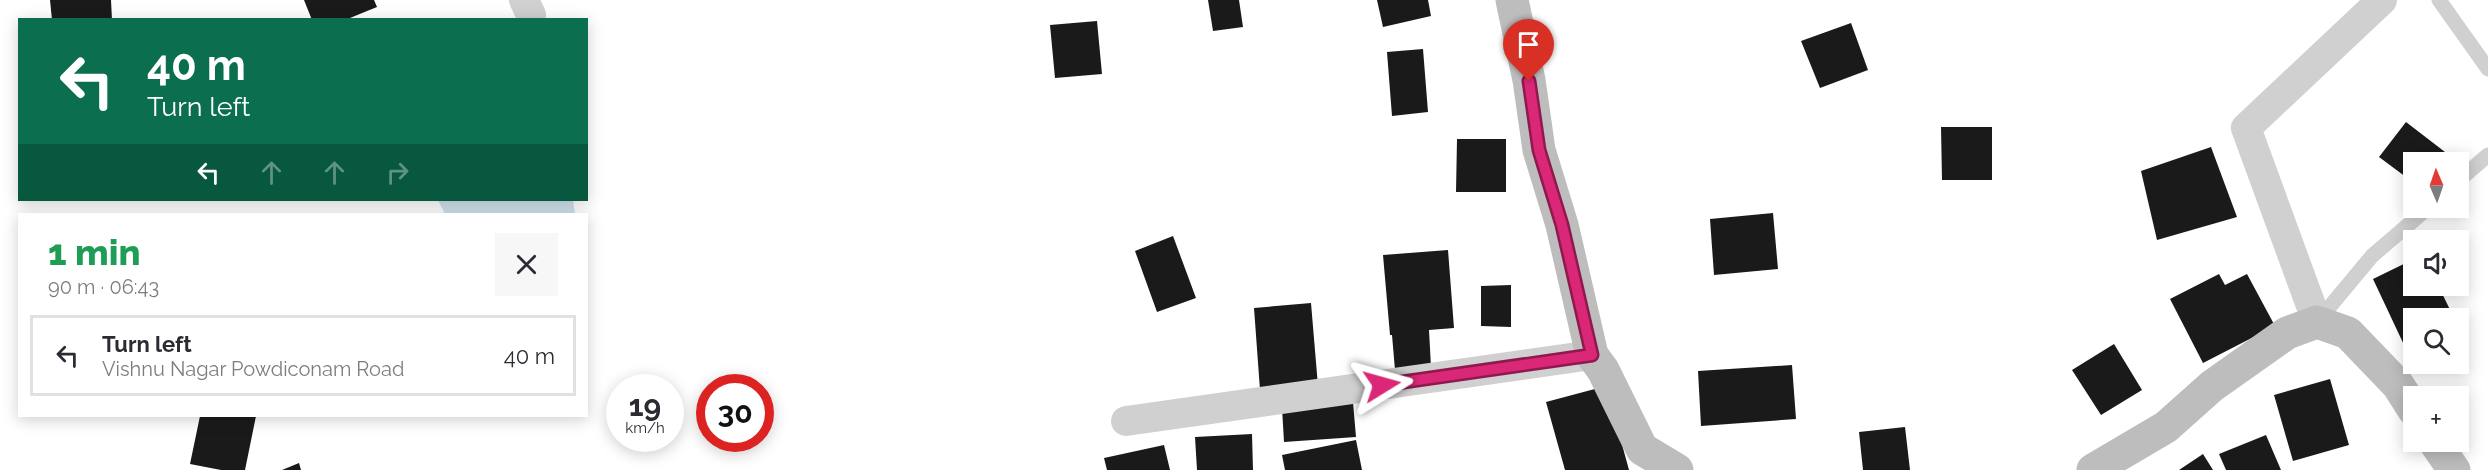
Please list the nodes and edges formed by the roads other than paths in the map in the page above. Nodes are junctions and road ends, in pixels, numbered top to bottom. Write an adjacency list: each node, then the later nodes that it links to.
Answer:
1 (1512, 0): 9 (street)
2 (2382, 0): 8 (street)
3 (2439, 0): 4 (lane)
4 (2488, 69)
5 (2488, 155): 6 (lane)
6 (2469, 171)
7 (2416, 218): 8 (lane)
8 (2317, 322): 10 (street); 15 (street)
9 (1592, 355): 11 (street); 13 (street)
10 (2403, 393)
11 (1126, 421)
12 (2442, 452): 16 (street)
13 (1642, 460): 14 (street)
14 (1677, 470)
15 (2093, 470)
16 (2454, 470)

